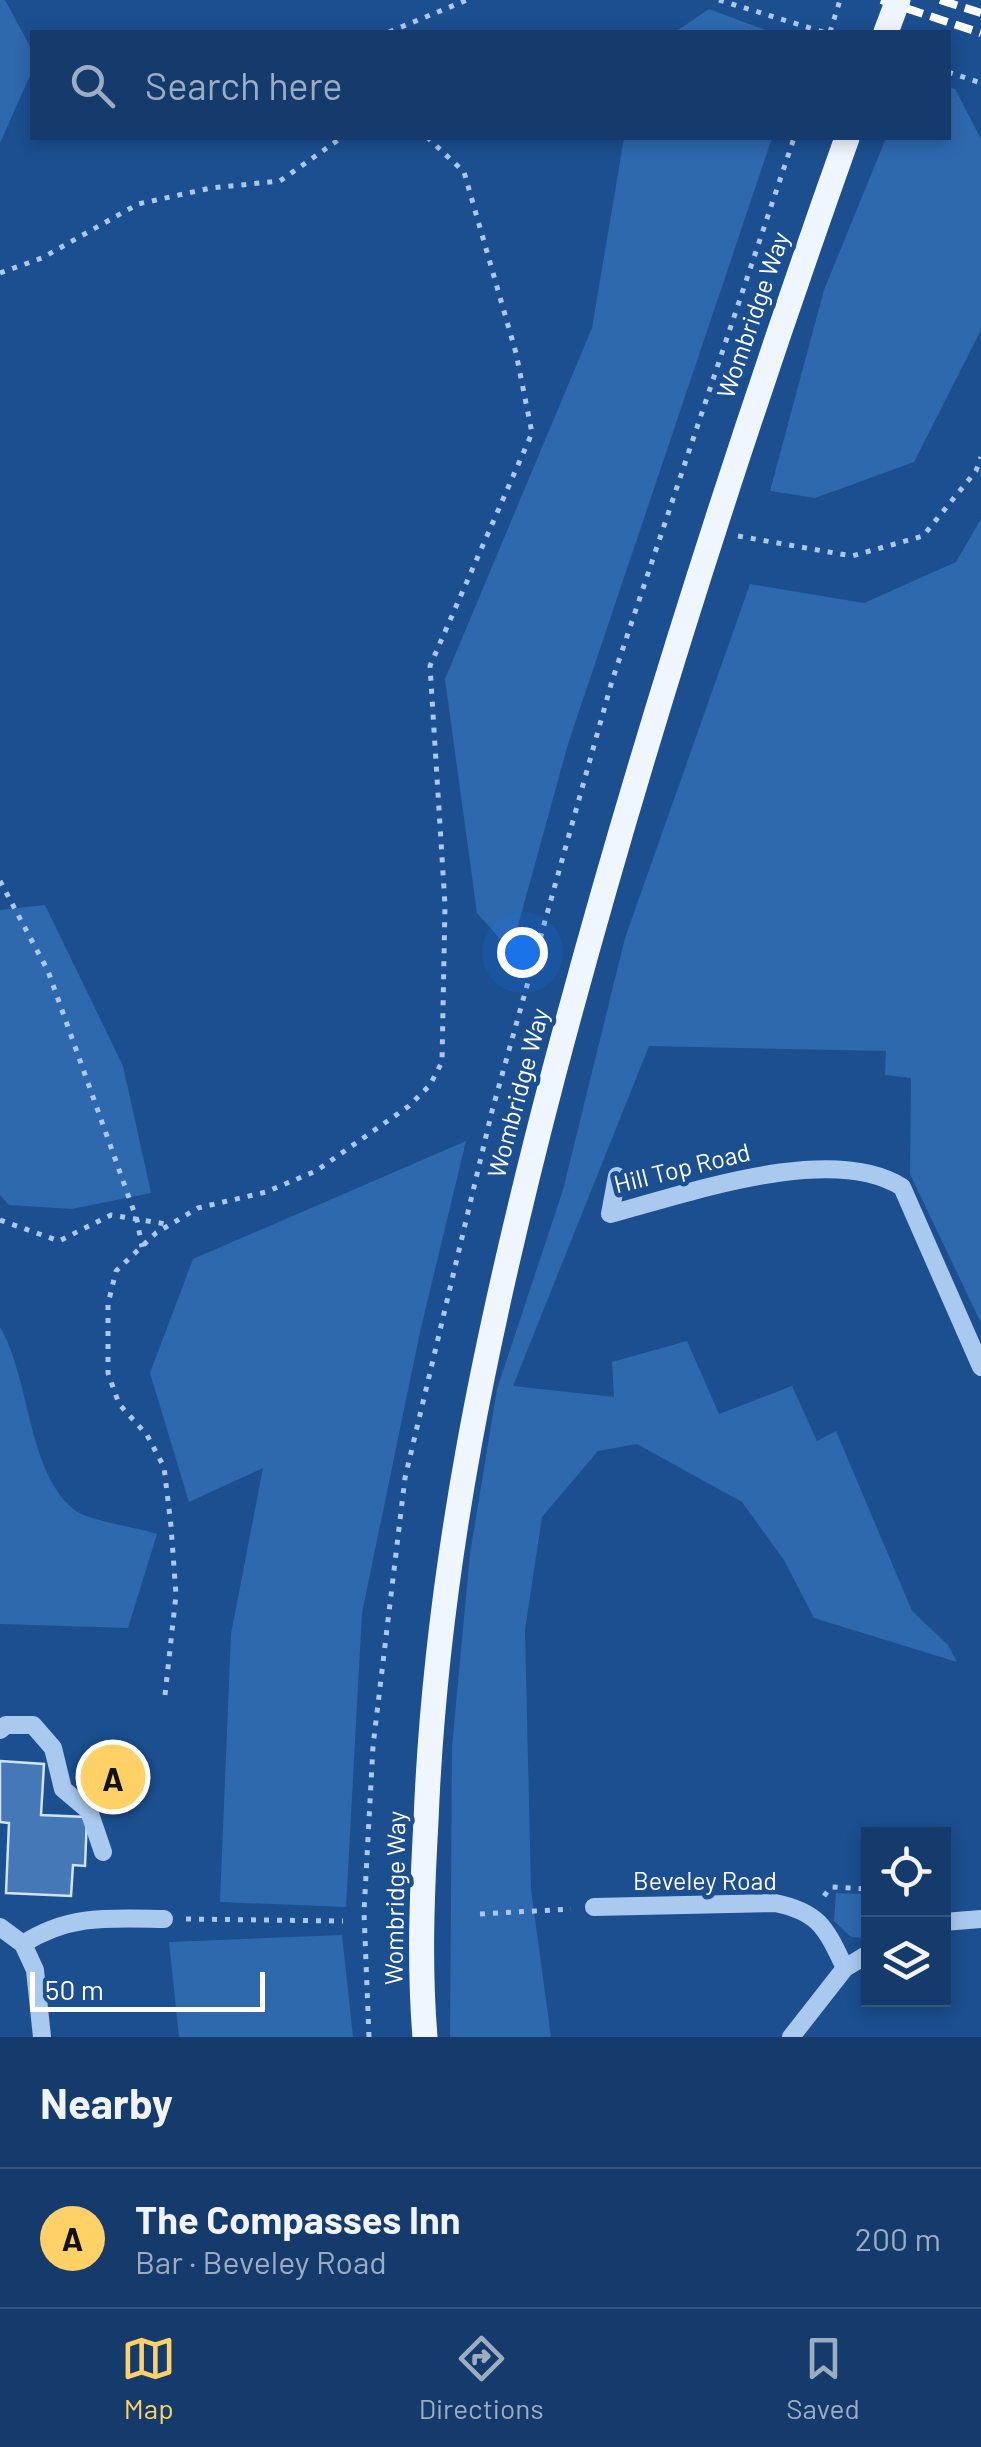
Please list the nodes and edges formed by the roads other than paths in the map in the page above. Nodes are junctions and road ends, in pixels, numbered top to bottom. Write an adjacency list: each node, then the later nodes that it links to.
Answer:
1 (898, 0): 2 (main road, bridge)
2 (887, 30)
3 (846, 140): 17 (main road, Wombridge Way)
4 (617, 1176): 5 (street, Hill Top Road)
5 (981, 1366)
6 (0, 1730): 7 (street)
7 (103, 1852)
8 (594, 1907): 15 (street, Beveley Road)
9 (164, 1919): 13 (street)
10 (981, 1919): 11 (street)
11 (951, 1921)
12 (0, 1927): 13 (street)
13 (23, 1944): 16 (street)
14 (861, 1958): 15 (street)
15 (845, 1968): 18 (street)
16 (42, 2037)
17 (426, 2037)
18 (790, 2037)

